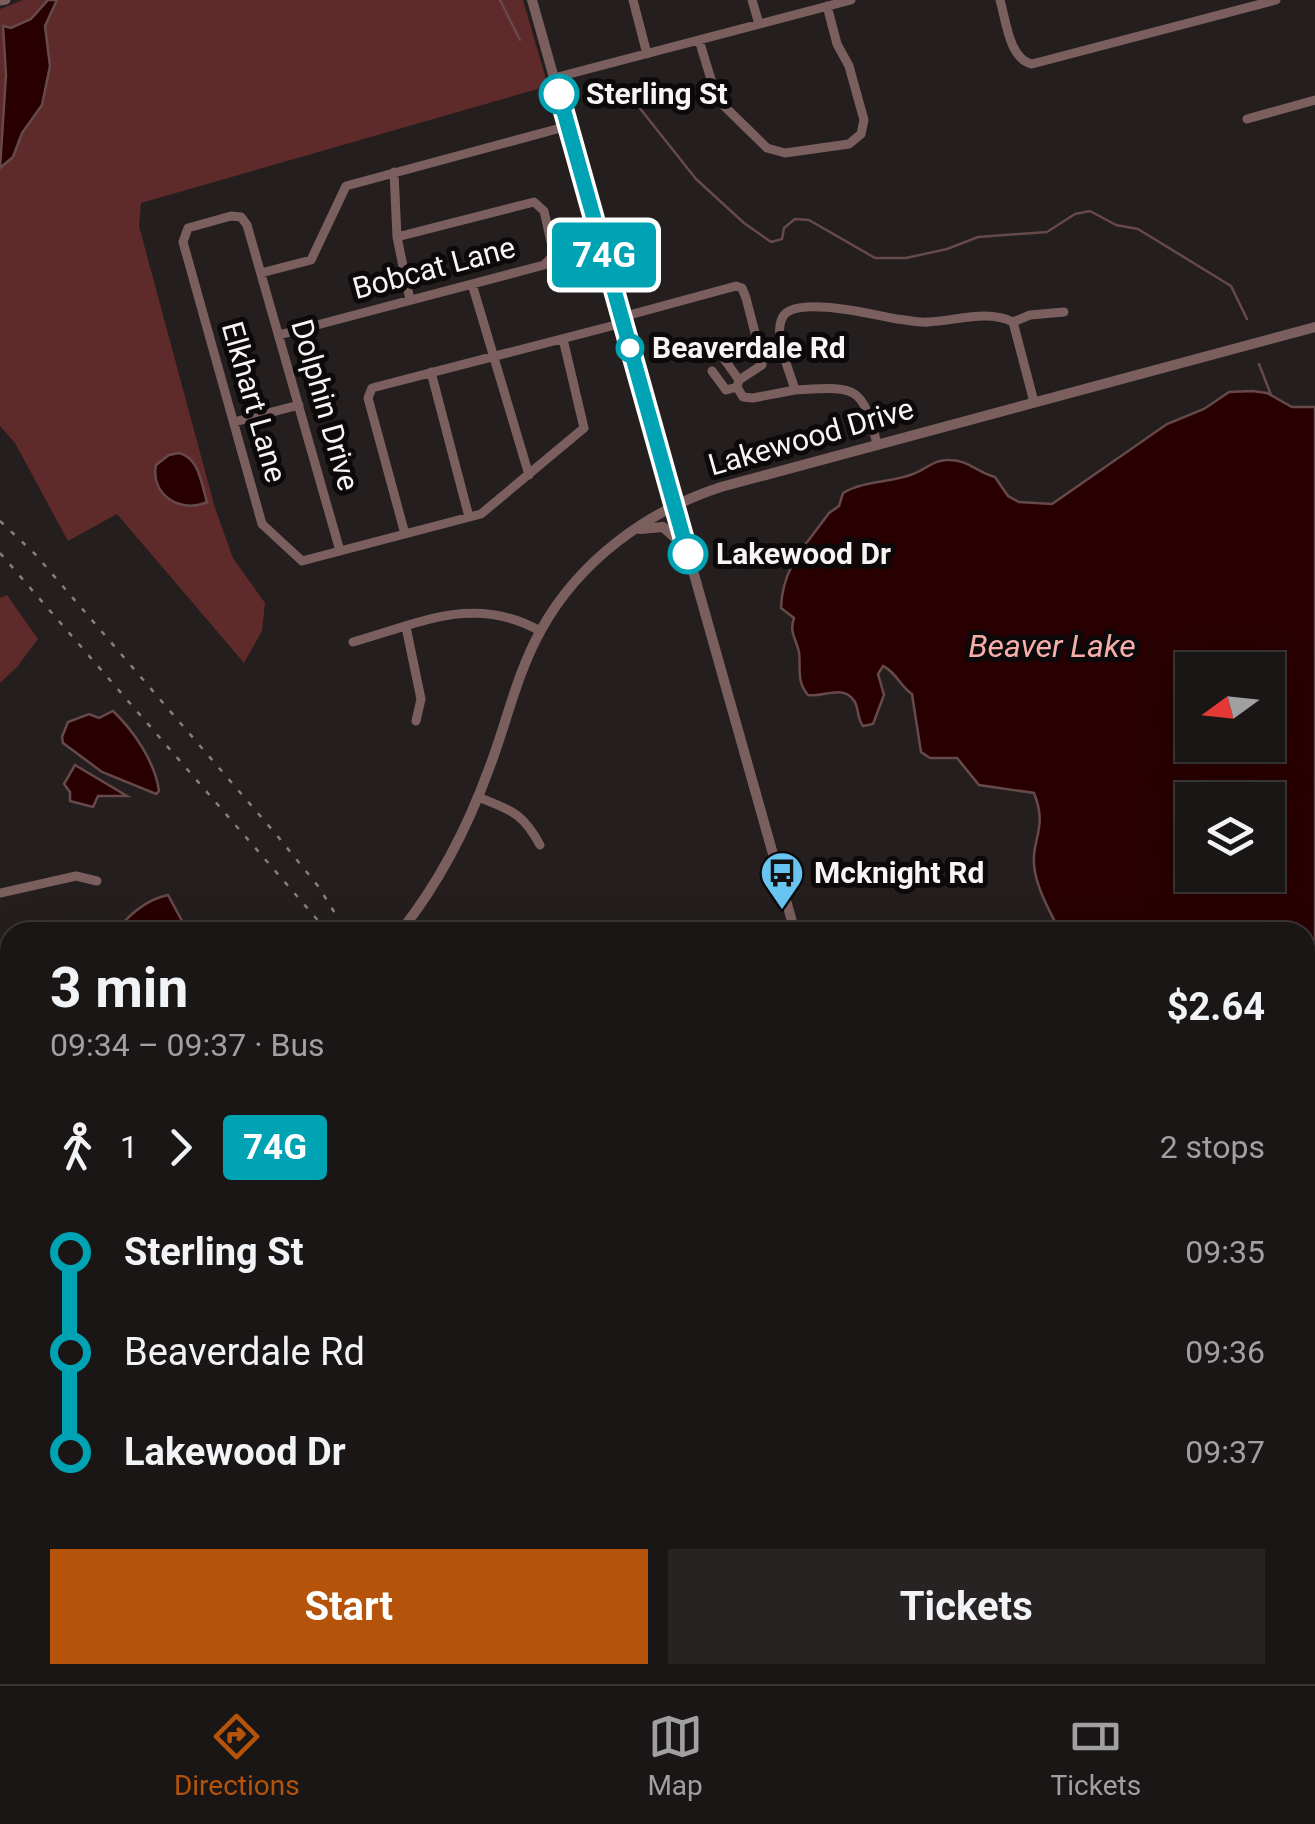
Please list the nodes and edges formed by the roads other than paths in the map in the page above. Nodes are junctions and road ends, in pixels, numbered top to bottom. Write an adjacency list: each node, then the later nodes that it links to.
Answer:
1 (532, 0): 11 (street)
2 (633, 0): 10 (street)
3 (752, 0): 8 (street)
4 (850, 0): 7 (street)
5 (1000, 0): 6 (street)
6 (1276, 0)
7 (826, 6): 8 (street); 9 (street)
8 (758, 24): 9 (street)
9 (699, 40): 10 (street)
10 (647, 54): 11 (street)
11 (554, 78): 14 (street)
12 (1315, 100): 13 (street)
13 (1247, 118)
14 (568, 126): 15 (street); 22 (street)
15 (394, 172): 16 (street); 18 (street)
16 (398, 237): 19 (street, Bobcat Lane); 20 (street)
17 (183, 242): 18 (street, Dolphin Drive); 35 (street, Elkhart Lane)
18 (261, 274): 25 (street, Dolphin Drive)
19 (472, 284): 20 (street, Bobcat Lane); 27 (street)
20 (410, 300): 25 (street, Bobcat Lane)
21 (1064, 312): 23 (street)
22 (622, 320): 26 (street); 31 (street); 38 (street)
23 (1013, 322): 32 (street); 33 (street)
24 (1315, 327): 33 (street, Lakewood Drive)
25 (279, 335): 34 (street, Dolphin Drive)
26 (564, 339): 27 (street); 37 (street)
27 (496, 356): 30 (street); 37 (street)
28 (724, 359): 31 (street)
29 (712, 371): 31 (street)
30 (431, 372): 39 (street); 41 (street)
31 (738, 384): 32 (street)
32 (795, 390): 36 (street)
33 (1034, 402): 36 (street, Lakewood Drive)
34 (299, 405): 35 (street); 42 (street, Dolphin Drive)
35 (234, 422): 42 (street, Elkhart Lane)
36 (876, 444): 38 (street, Lakewood Drive)
37 (528, 474): 39 (street)
38 (674, 505): 40 (street, Lakewood Drive); 43 (street)
39 (470, 517): 41 (street)
40 (634, 530): 43 (street); 45 (street, Lakewood Drive)
41 (405, 534): 42 (street)
42 (340, 551)
43 (690, 560): 53 (street)
44 (406, 628): 45 (street); 46 (street); 47 (street)
45 (540, 631): 48 (street, Lakewood Drive)
46 (353, 642)
47 (416, 721)
48 (478, 797): 49 (street); 52 (street, Lakewood Drive)
49 (540, 846)
50 (96, 882): 51 (street)
51 (0, 894)
52 (407, 922)
53 (792, 922)

